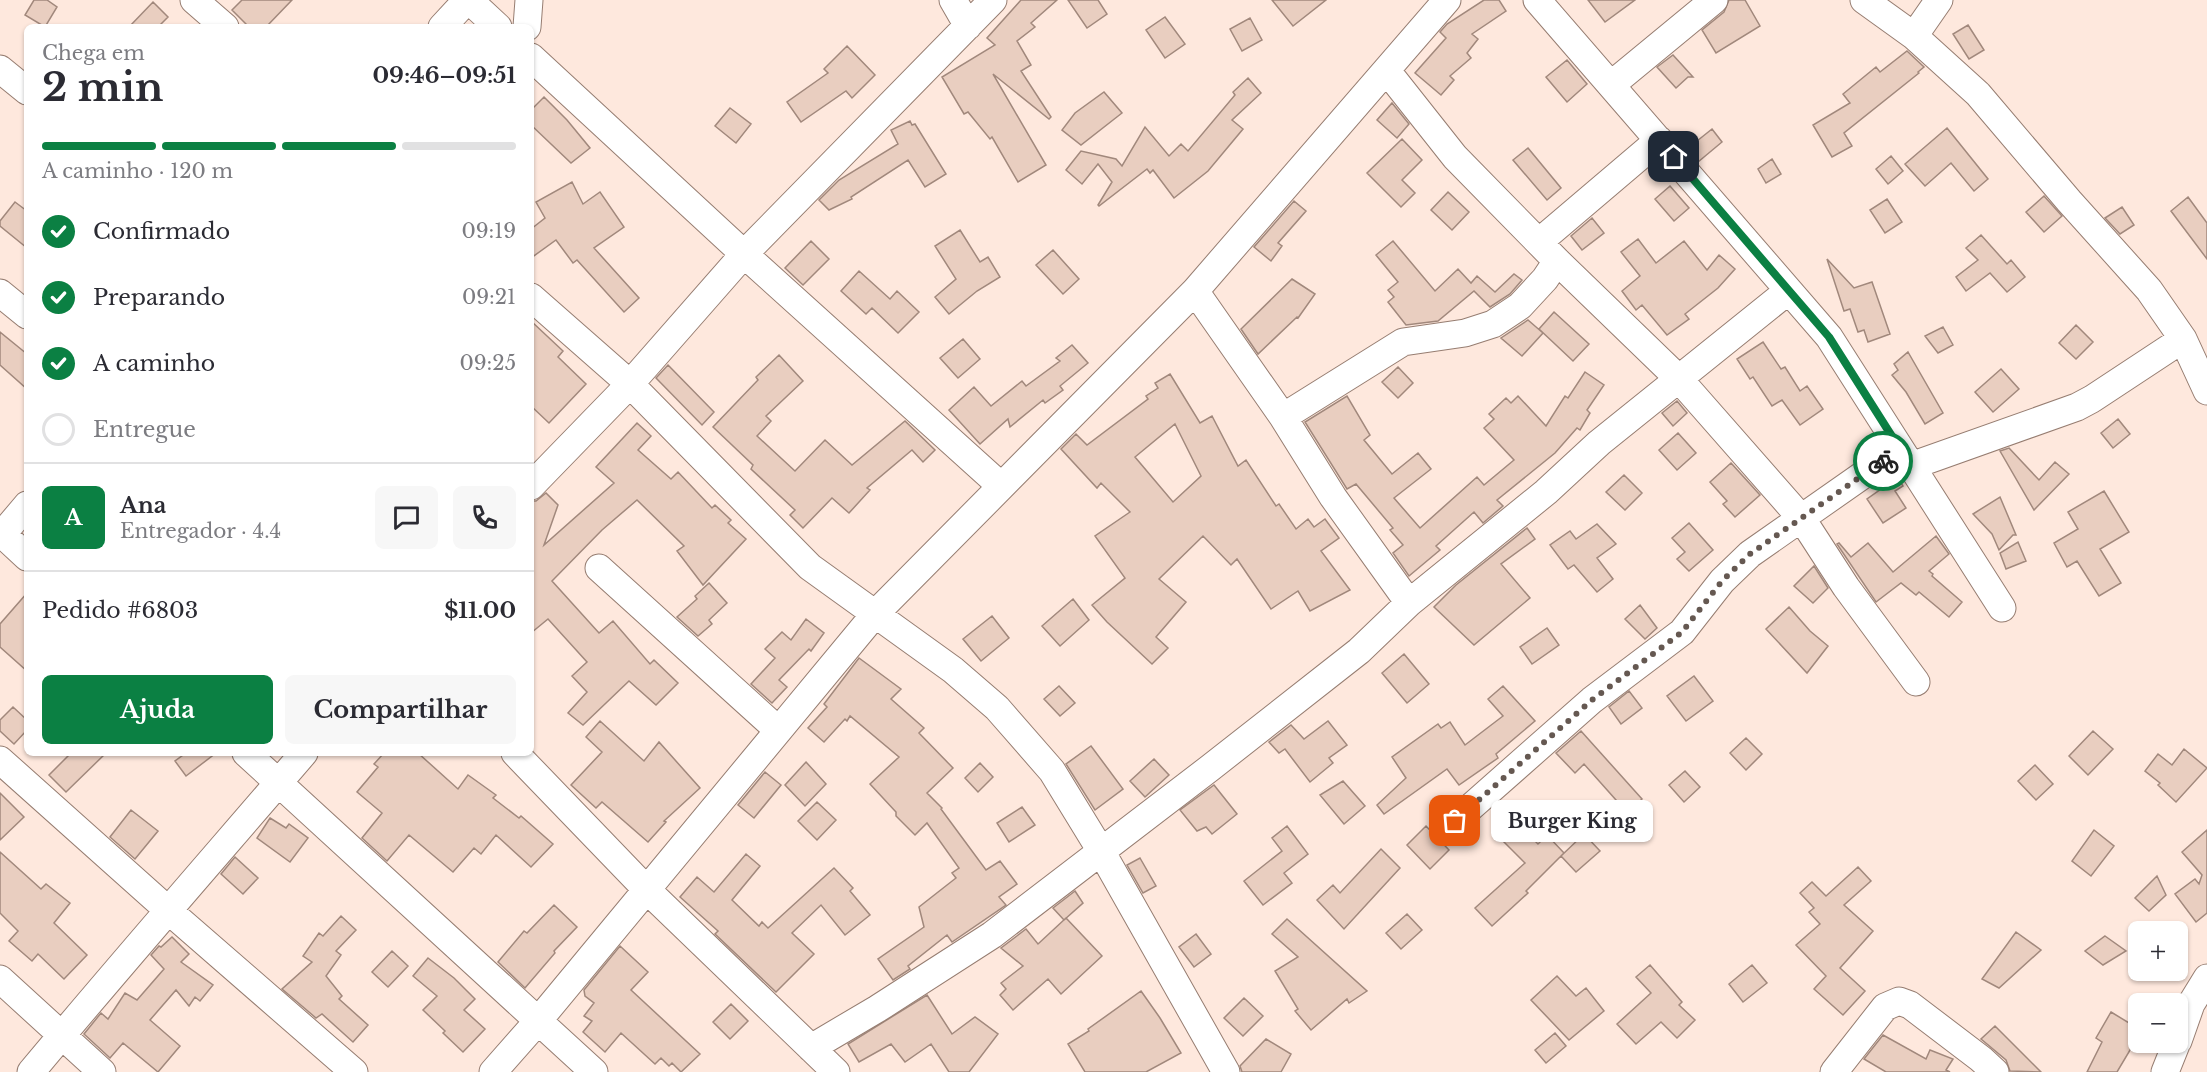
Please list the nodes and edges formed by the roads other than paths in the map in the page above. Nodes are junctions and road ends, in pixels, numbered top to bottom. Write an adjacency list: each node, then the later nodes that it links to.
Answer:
1 (195, 0): 11 (street)
2 (468, 0): 12 (street); 13 (street)
3 (529, 0): 14 (street)
4 (953, 0): 15 (street)
5 (993, 0): 15 (street)
6 (1447, 0): 19 (street)
7 (1537, 0): 20 (street)
8 (1714, 0): 20 (street)
9 (1864, 0): 16 (street)
10 (1939, 0): 16 (street)
11 (222, 24)
12 (445, 24)
13 (495, 24)
14 (528, 24)
15 (968, 26): 24 (street)
16 (1914, 36): 30 (street)
17 (534, 60): 24 (street)
18 (0, 69): 21 (street)
19 (1387, 71): 23 (street); 25 (street)
20 (1611, 85): 22 (street)
21 (24, 89)
22 (1659, 140): 23 (street); 26 (street)
23 (1548, 252): 31 (street); 34 (street)
24 (744, 254): 32 (street); 37 (street)
25 (1195, 291): 34 (street); 37 (street)
26 (1788, 291): 31 (street); 35 (street)
27 (0, 293): 29 (street)
28 (534, 300): 32 (street)
29 (24, 313)
30 (2183, 339): 33 (street); 35 (street)
31 (1679, 379): 39 (street); 43 (street)
32 (630, 384): 36 (street); 45 (street)
33 (2207, 391)
34 (1283, 417): 43 (street)
35 (1906, 458): 39 (street); 44 (street)
36 (534, 483)
37 (1000, 486): 45 (street)
38 (24, 508): 40 (street)
39 (1802, 519): 46 (street); 53 (street)
40 (1, 534): 41 (street)
41 (24, 554)
42 (599, 568): 47 (street)
43 (1409, 603): 54 (street)
44 (2002, 608)
45 (875, 614): 47 (street); 54 (street)
46 (1916, 682)
47 (778, 730): 55 (street)
48 (249, 756): 52 (street)
49 (301, 756): 52 (street)
50 (518, 756): 55 (street)
51 (0, 760): 56 (street)
52 (279, 782): 56 (street); 60 (street)
53 (1455, 821)
54 (1101, 852): 62 (street); 70 (street)
55 (645, 890): 60 (street); 62 (street)
56 (169, 911): 61 (street); 66 (street)
57 (2207, 978): 59 (street)
58 (0, 979): 61 (street)
59 (2188, 1013)
60 (538, 1021): 67 (street); 68 (street)
61 (61, 1036): 64 (street); 65 (street)
62 (811, 1048): 69 (street)
63 (2173, 1053): 73 (street)
64 (31, 1072)
65 (102, 1072)
66 (354, 1072)
67 (493, 1072)
68 (594, 1072)
69 (836, 1072)
70 (1226, 1072)
71 (1834, 1072): 72 (street)
72 (1995, 1072)
73 (2165, 1072)

